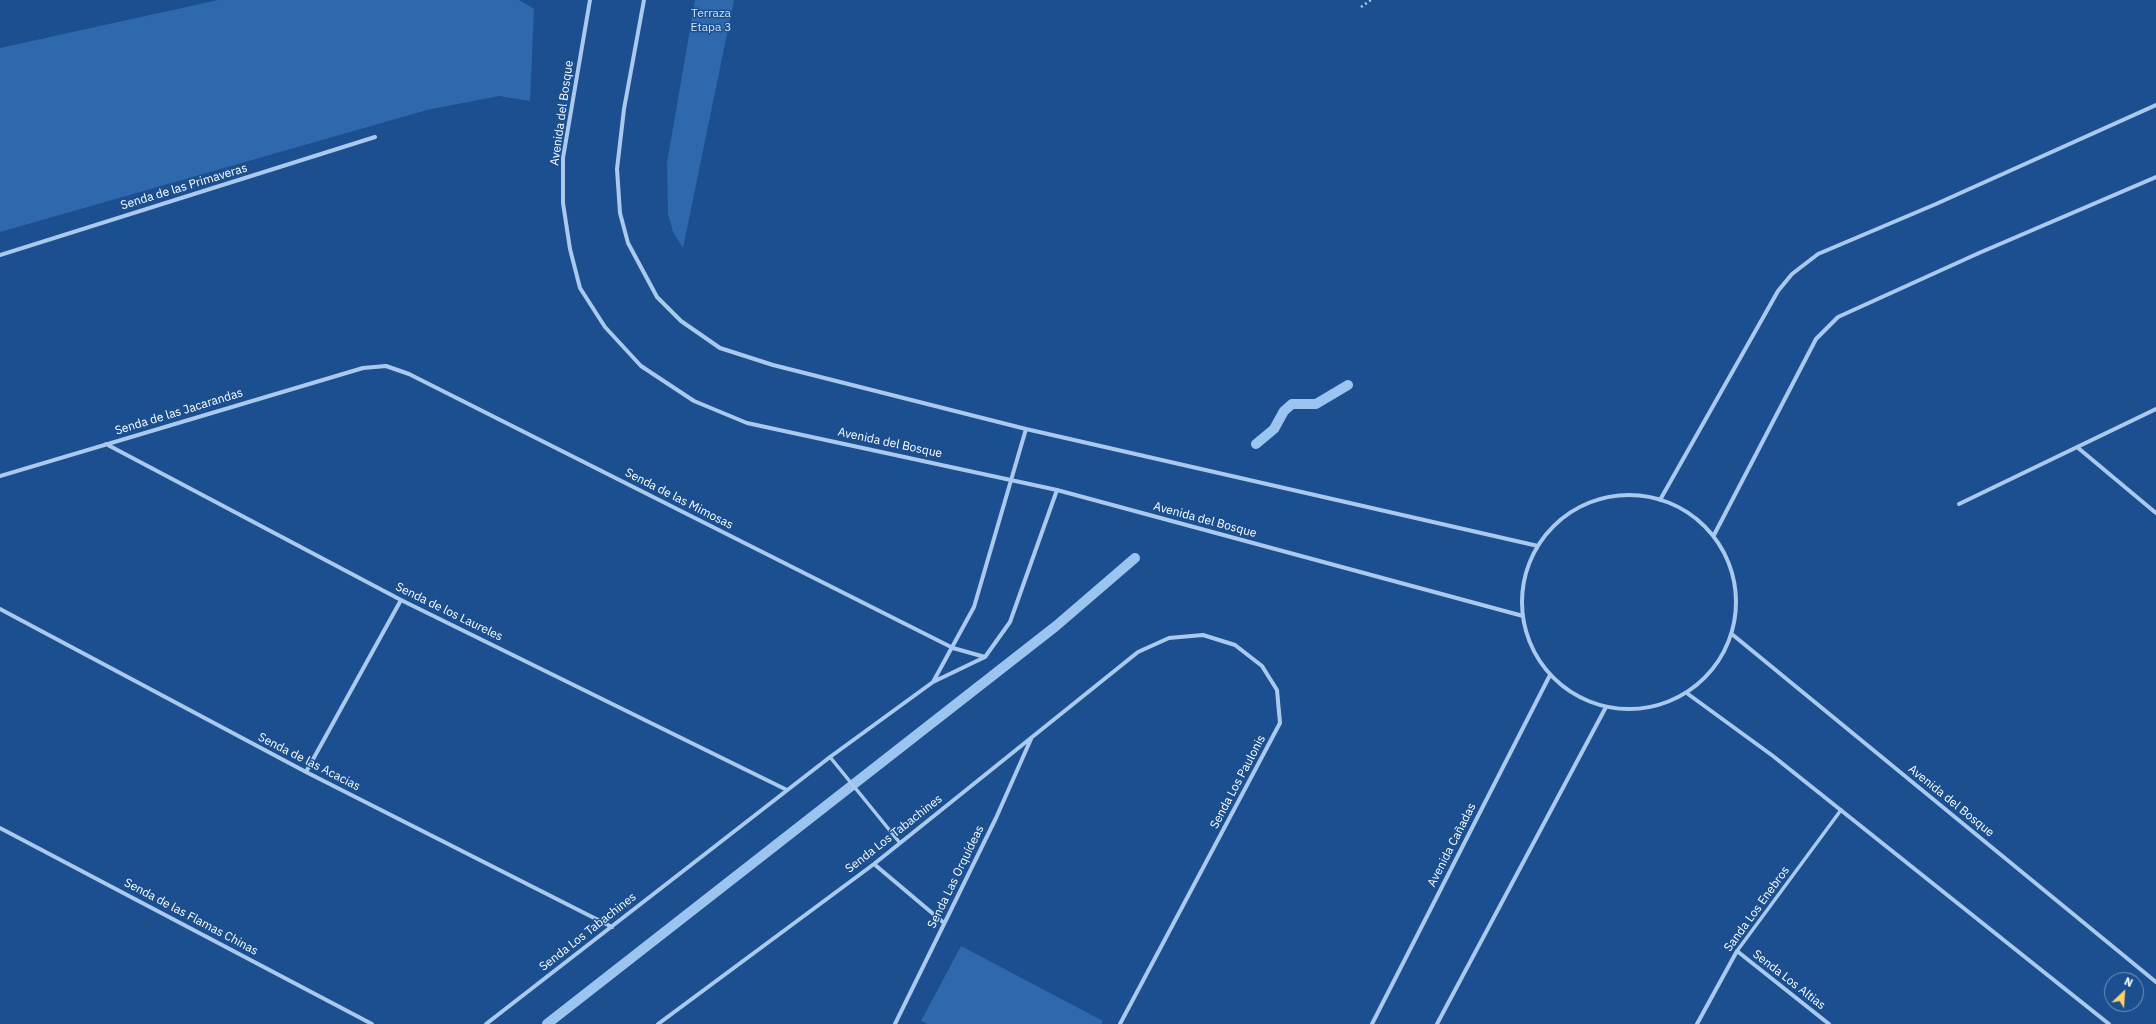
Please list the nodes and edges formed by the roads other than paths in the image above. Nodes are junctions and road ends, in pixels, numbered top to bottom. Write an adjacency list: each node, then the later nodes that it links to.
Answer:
1 (590, 0): 13 (street, Avenida del Bosque)
2 (644, 0): 9 (street)
3 (2156, 105): 15 (street)
4 (375, 138): 6 (street, Senda de las Primaveras)
5 (2156, 177): 18 (street)
6 (0, 255)
7 (363, 368): 10 (street, Senda de las Jacarandas); 24 (street, Senda de las Mimosas)
8 (2156, 409): 11 (street)
9 (1026, 429): 13 (street, Senda Los Tabachines); 19 (street)
10 (106, 444): 12 (street, Senda de las Jacarandas); 20 (street, Senda de los Laureles)
11 (2077, 447): 16 (street); 17 (street)
12 (0, 476)
13 (1012, 479): 14 (street, Avenida del Bosque); 24 (street, Senda Los Tabachines)
14 (1057, 490): 22 (street, Avenida del Bosque); 26 (street)
15 (1660, 500): 18 (street); 19 (street)
16 (1959, 504)
17 (2156, 513)
18 (1714, 535): 23 (street)
19 (1538, 546): 22 (street)
20 (401, 600): 33 (street); 34 (street, Senda de los Laureles)
21 (0, 609): 33 (street, Senda de las Acacias)
22 (1523, 616): 27 (street)
23 (1732, 635): 29 (street); 42 (street, Avenida del Bosque)
24 (953, 648): 26 (street, Senda de las Mimosas); 28 (street, Senda Los Tabachines)
25 (1138, 652): 31 (street, Senda Los Tabachines); 47 (street, Senda Los Paulonis)
26 (985, 657): 28 (street, Senda Los Tabachines)
27 (1550, 675): 30 (street); 48 (street, Avenida Cañadas)
28 (933, 682): 32 (street, Senda Los Tabachines)
29 (1688, 694): 30 (street); 35 (street)
30 (1606, 707): 49 (street)
31 (1032, 737): 37 (street, Senda Los Tabachines); 39 (street, Senda Las Orquídeas)
32 (830, 757): 34 (street, Senda Los Tabachines); 37 (street)
33 (306, 772): 40 (street, Senda de las Acacias)
34 (787, 790): 40 (street, Senda Los Tabachines)
35 (1841, 810): 41 (street, Sanda Los Enebros); 52 (street)
36 (0, 828): 43 (street, Senda de las Flamas Chinas)
37 (900, 843): 38 (street, Senda Los Tabachines)
38 (874, 864): 39 (street); 45 (street, Senda Los Tabachines)
39 (944, 923): 46 (street, Senda Las Orquídeas)
40 (612, 926): 44 (street, Senda Los Tabachines)
41 (1737, 951): 50 (street, Sanda Los Enebros); 51 (street, Senda Los Altias)
42 (2156, 982)
43 (372, 1024)
44 (486, 1024)
45 (658, 1024)
46 (895, 1024)
47 (1120, 1024)
48 (1372, 1024)
49 (1437, 1024)
50 (1697, 1024)
51 (1829, 1024)
52 (2109, 1024)

